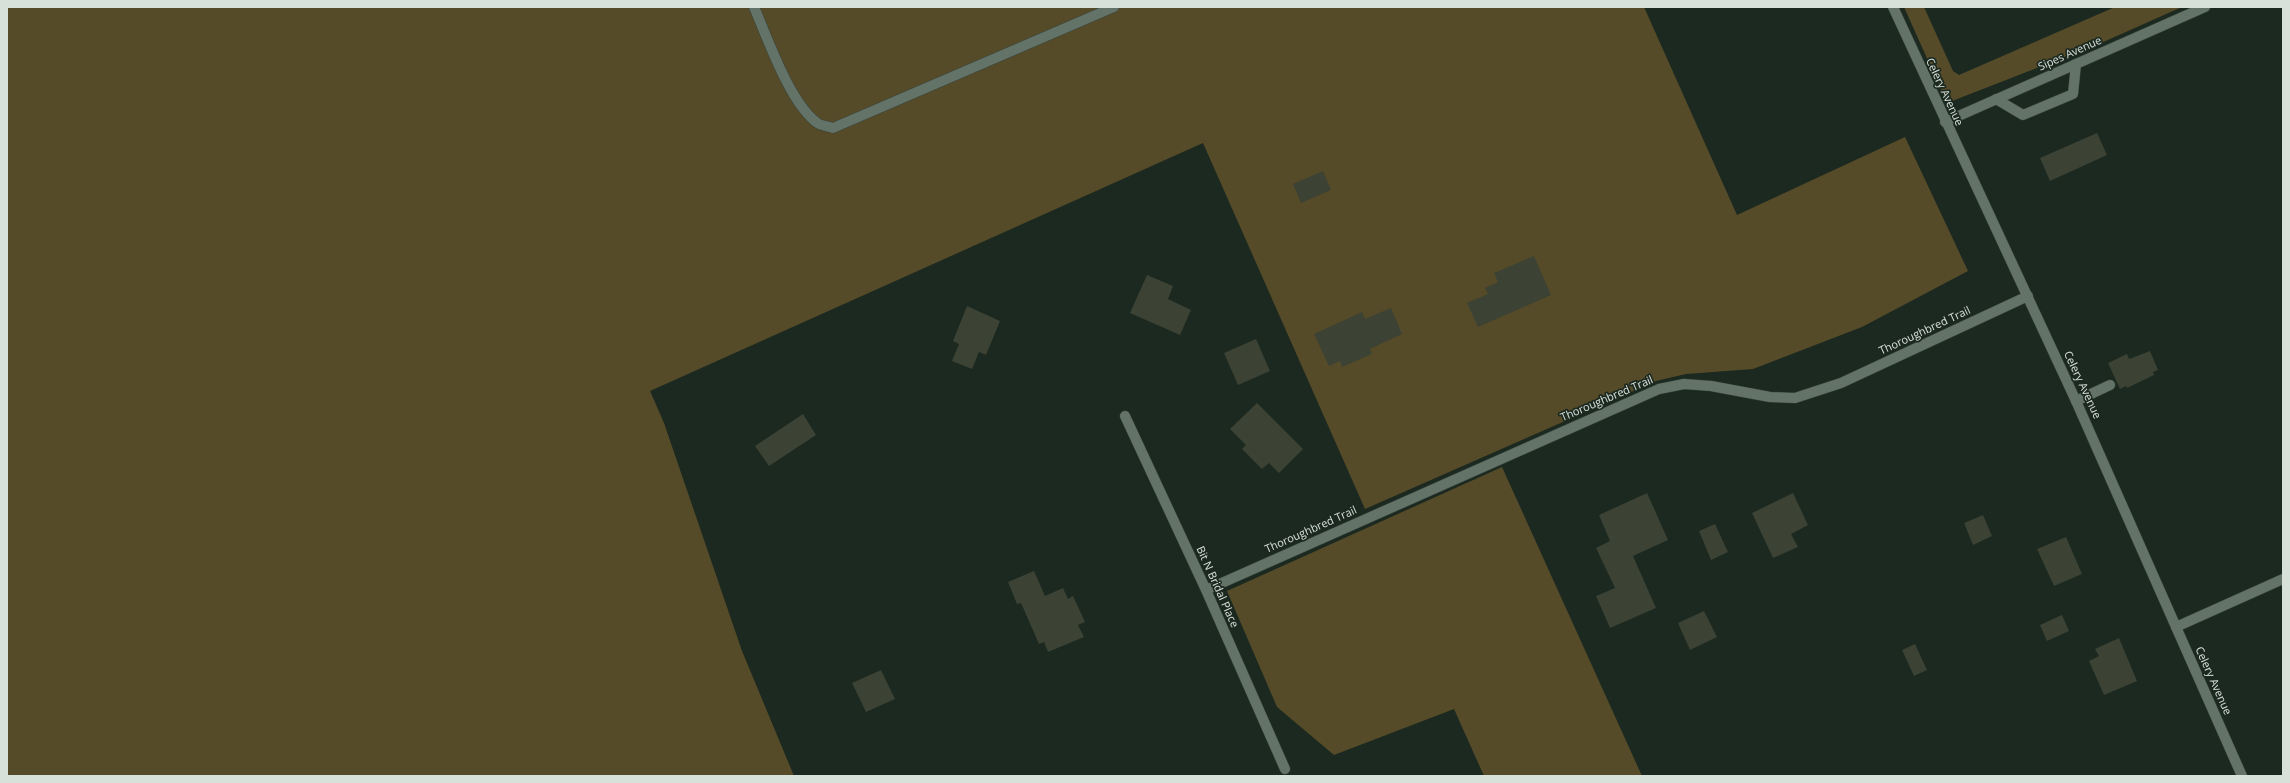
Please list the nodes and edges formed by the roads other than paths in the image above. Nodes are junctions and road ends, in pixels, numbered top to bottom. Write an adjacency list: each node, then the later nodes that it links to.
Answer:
1 (754, 7): 2 (street)
2 (1114, 7)
3 (1893, 7): 7 (street, Celery Avenue)
4 (2204, 7): 5 (street, Sipes Avenue)
5 (2076, 64): 6 (street, Sipes Avenue); 6 (street)
6 (1996, 99): 7 (street, Sipes Avenue)
7 (1945, 122): 8 (street, Celery Avenue)
8 (2028, 296): 10 (street, Celery Avenue); 13 (street, Thoroughbred Trail)
9 (2110, 385): 10 (street)
10 (2076, 401): 14 (street, Celery Avenue)
11 (1125, 416): 13 (street, Bit N Bridal Place)
12 (2283, 579): 14 (street)
13 (1206, 590): 15 (street, Bit N Bridal Place)
14 (2176, 627): 16 (street, Celery Avenue)
15 (1286, 769)
16 (2242, 776)

